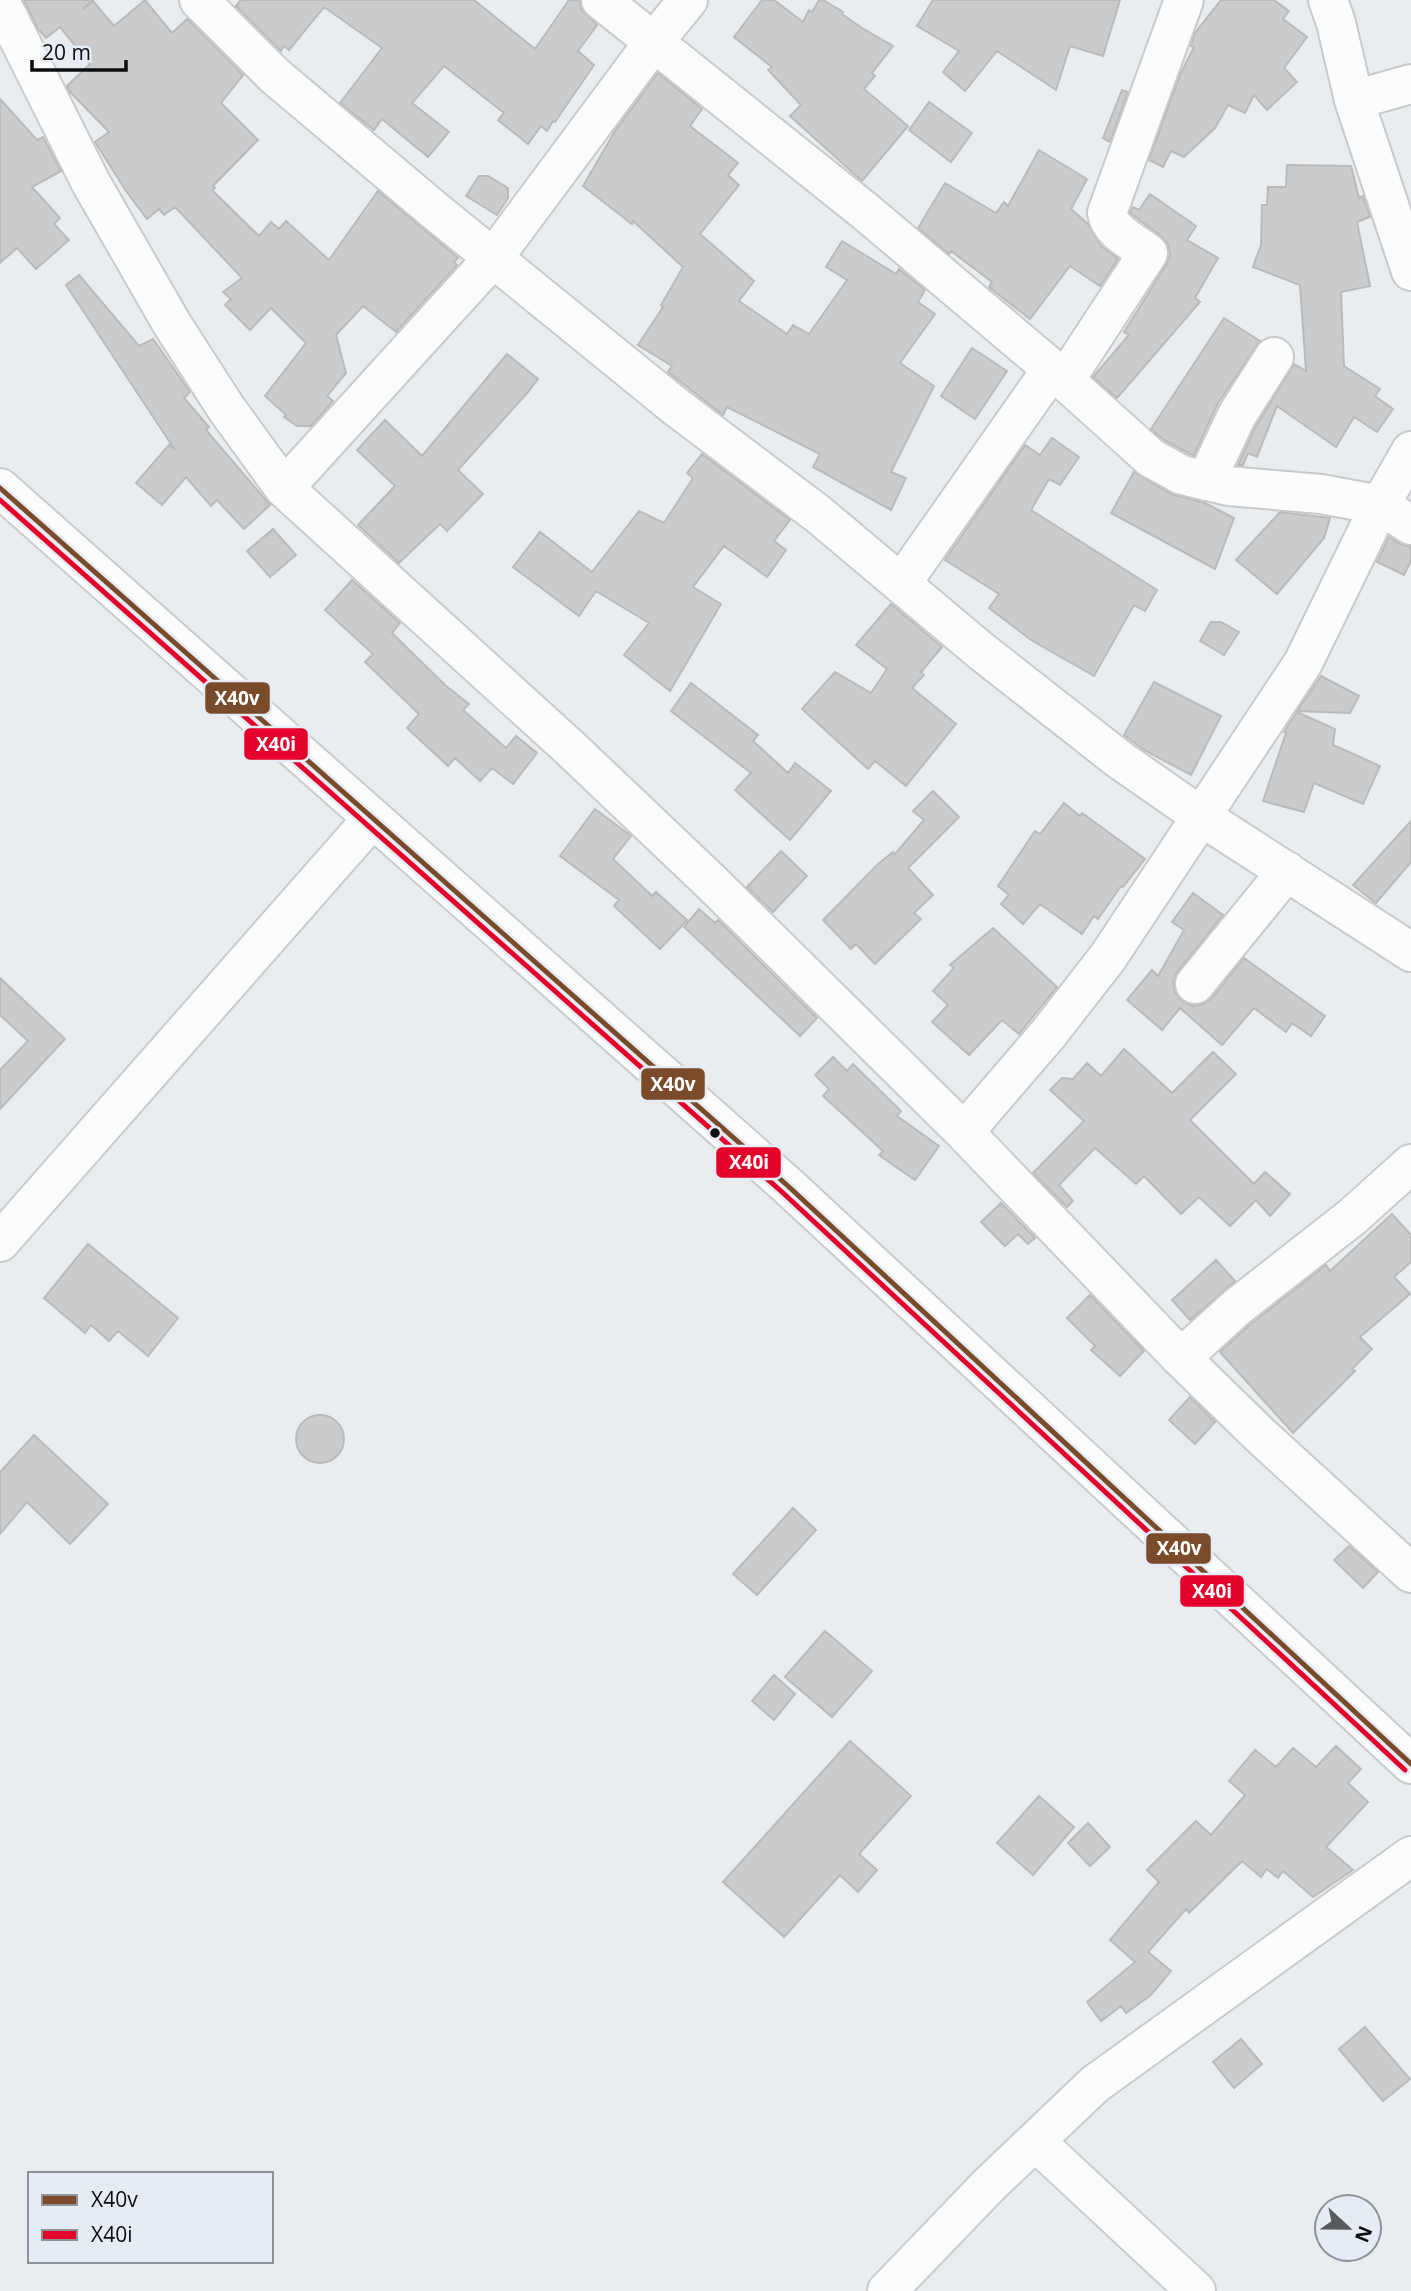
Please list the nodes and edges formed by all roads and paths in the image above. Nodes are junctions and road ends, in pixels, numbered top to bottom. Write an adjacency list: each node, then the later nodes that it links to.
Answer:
1 (601, 0): 7 (street)
2 (688, 0): 7 (street)
3 (1184, 0): 13 (street)
4 (1328, 0): 9 (street)
5 (0, 1): 17 (street)
6 (211, 4): 10 (street)
7 (653, 43): 10 (street); 13 (street)
8 (1411, 83): 9 (street)
9 (1354, 100): 11 (street)
10 (494, 257): 17 (street); 19 (street)
11 (1411, 271)
12 (1274, 357): 15 (street)
13 (1059, 375): 15 (street); 19 (street)
14 (1411, 451): 18 (street)
15 (1206, 481): 18 (street)
16 (0, 488): 21 (street)
17 (284, 488): 25 (street)
18 (1395, 515): 20 (street)
19 (901, 584): 20 (street)
20 (1202, 817): 22 (street); 25 (street)
21 (373, 818): 27 (street); 30 (street)
22 (1287, 871): 23 (street); 24 (street)
23 (1411, 952)
24 (1195, 984)
25 (964, 1132): 28 (street)
26 (1411, 1164): 28 (street)
27 (0, 1242)
28 (1181, 1358): 29 (street)
29 (1411, 1573)
30 (1411, 1764)
31 (1411, 1856): 32 (street)
32 (1036, 2142): 33 (street); 34 (street)
33 (887, 2291)
34 (1196, 2291)

